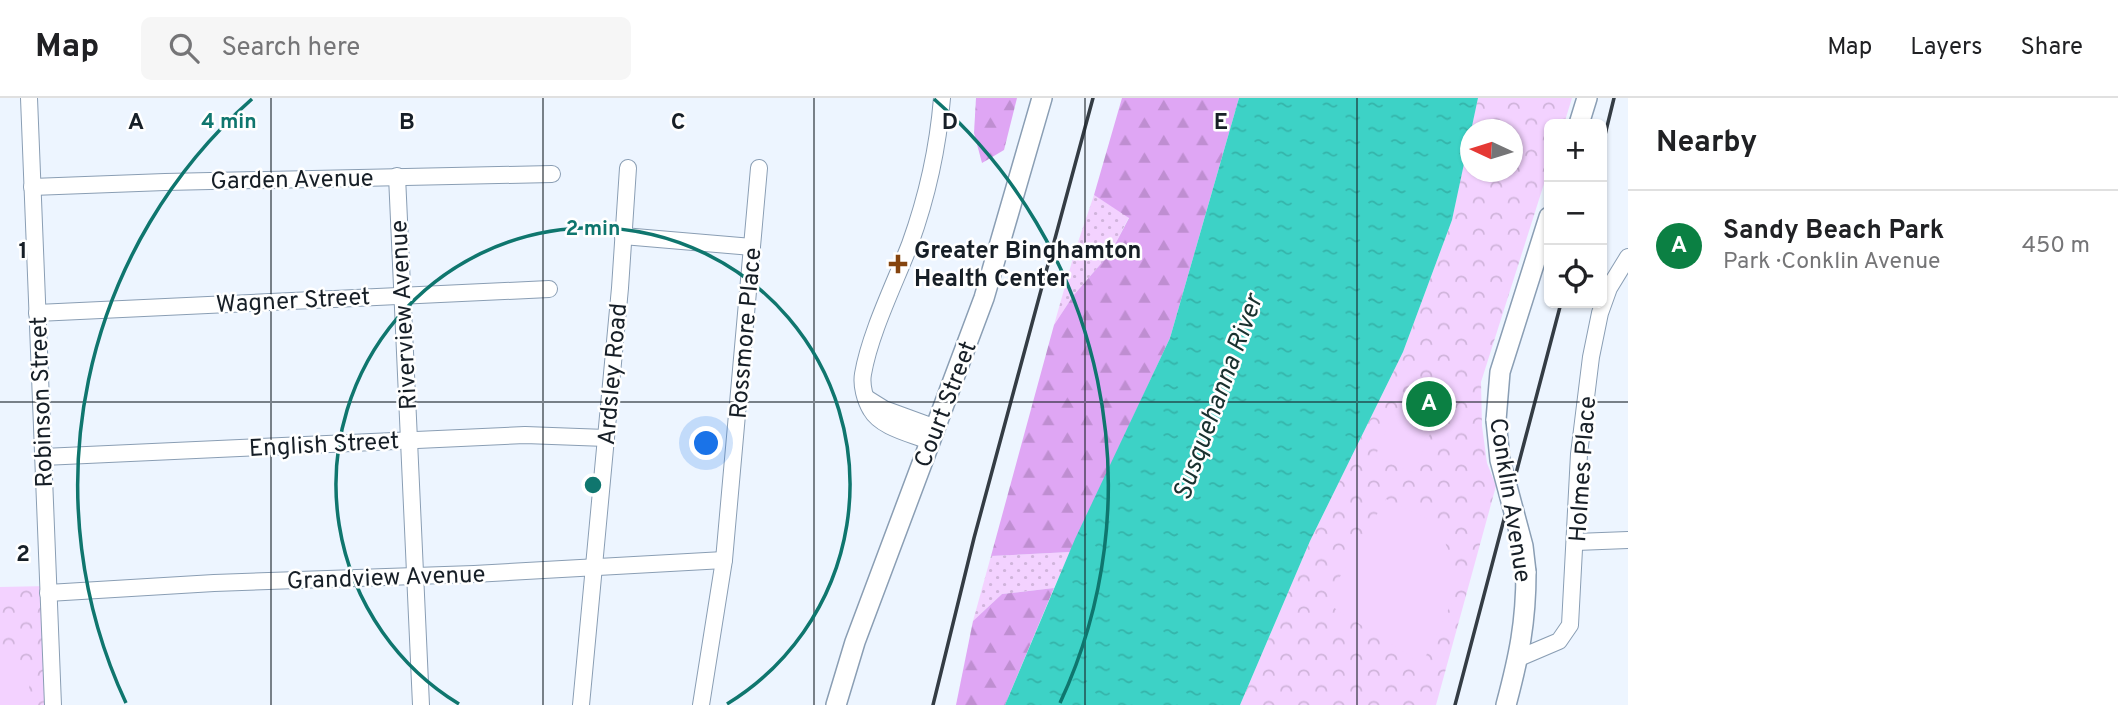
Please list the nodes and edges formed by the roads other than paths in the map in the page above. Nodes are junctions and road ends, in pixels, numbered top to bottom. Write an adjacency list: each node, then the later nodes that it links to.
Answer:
1 (29, 98): 10 (street, Robinson Street)
2 (942, 98): 18 (street)
3 (1042, 98): 18 (main road, Court Street)
4 (1587, 98): 5 (main road)
5 (1581, 119)
6 (628, 168): 12 (street, Ardsley Road)
7 (759, 168): 13 (street, Rossmore Place)
8 (552, 173): 9 (street, Garden Avenue)
9 (397, 176): 10 (street, Garden Avenue); 16 (street, Riverview Avenue)
10 (32, 187): 17 (street, Robinson Street)
11 (1544, 233): 28 (main road, Conklin Avenue, bridge)
12 (623, 236): 13 (street); 19 (street, Ardsley Road)
13 (752, 247): 24 (street, Rossmore Place)
14 (1628, 257): 23 (street, Holmes Place)
15 (549, 289): 16 (street, Wagner Street)
16 (402, 295): 17 (street, Wagner Street); 20 (street, Riverview Avenue)
17 (37, 313): 21 (street, Robinson Street)
18 (934, 435): 33 (main road, Court Street)
19 (606, 438): 20 (street, English Street); 25 (street, Ardsley Road)
20 (410, 440): 21 (street, English Street); 26 (street, Riverview Avenue)
21 (43, 457): 27 (street, Robinson Street)
22 (1628, 540): 23 (street)
23 (1576, 542): 28 (street, Holmes Place)
24 (724, 560): 25 (street, Grandview Avenue); 32 (street, Rossmore Place)
25 (592, 567): 26 (street, Grandview Avenue); 31 (street, Ardsley Road)
26 (414, 576): 27 (street, Grandview Avenue); 30 (street, Riverview Avenue)
27 (48, 593): 29 (street, Robinson Street)
28 (1519, 657): 34 (main road, Conklin Avenue)
29 (53, 705)
30 (421, 705)
31 (581, 705)
32 (701, 705)
33 (836, 705)
34 (1506, 705)

